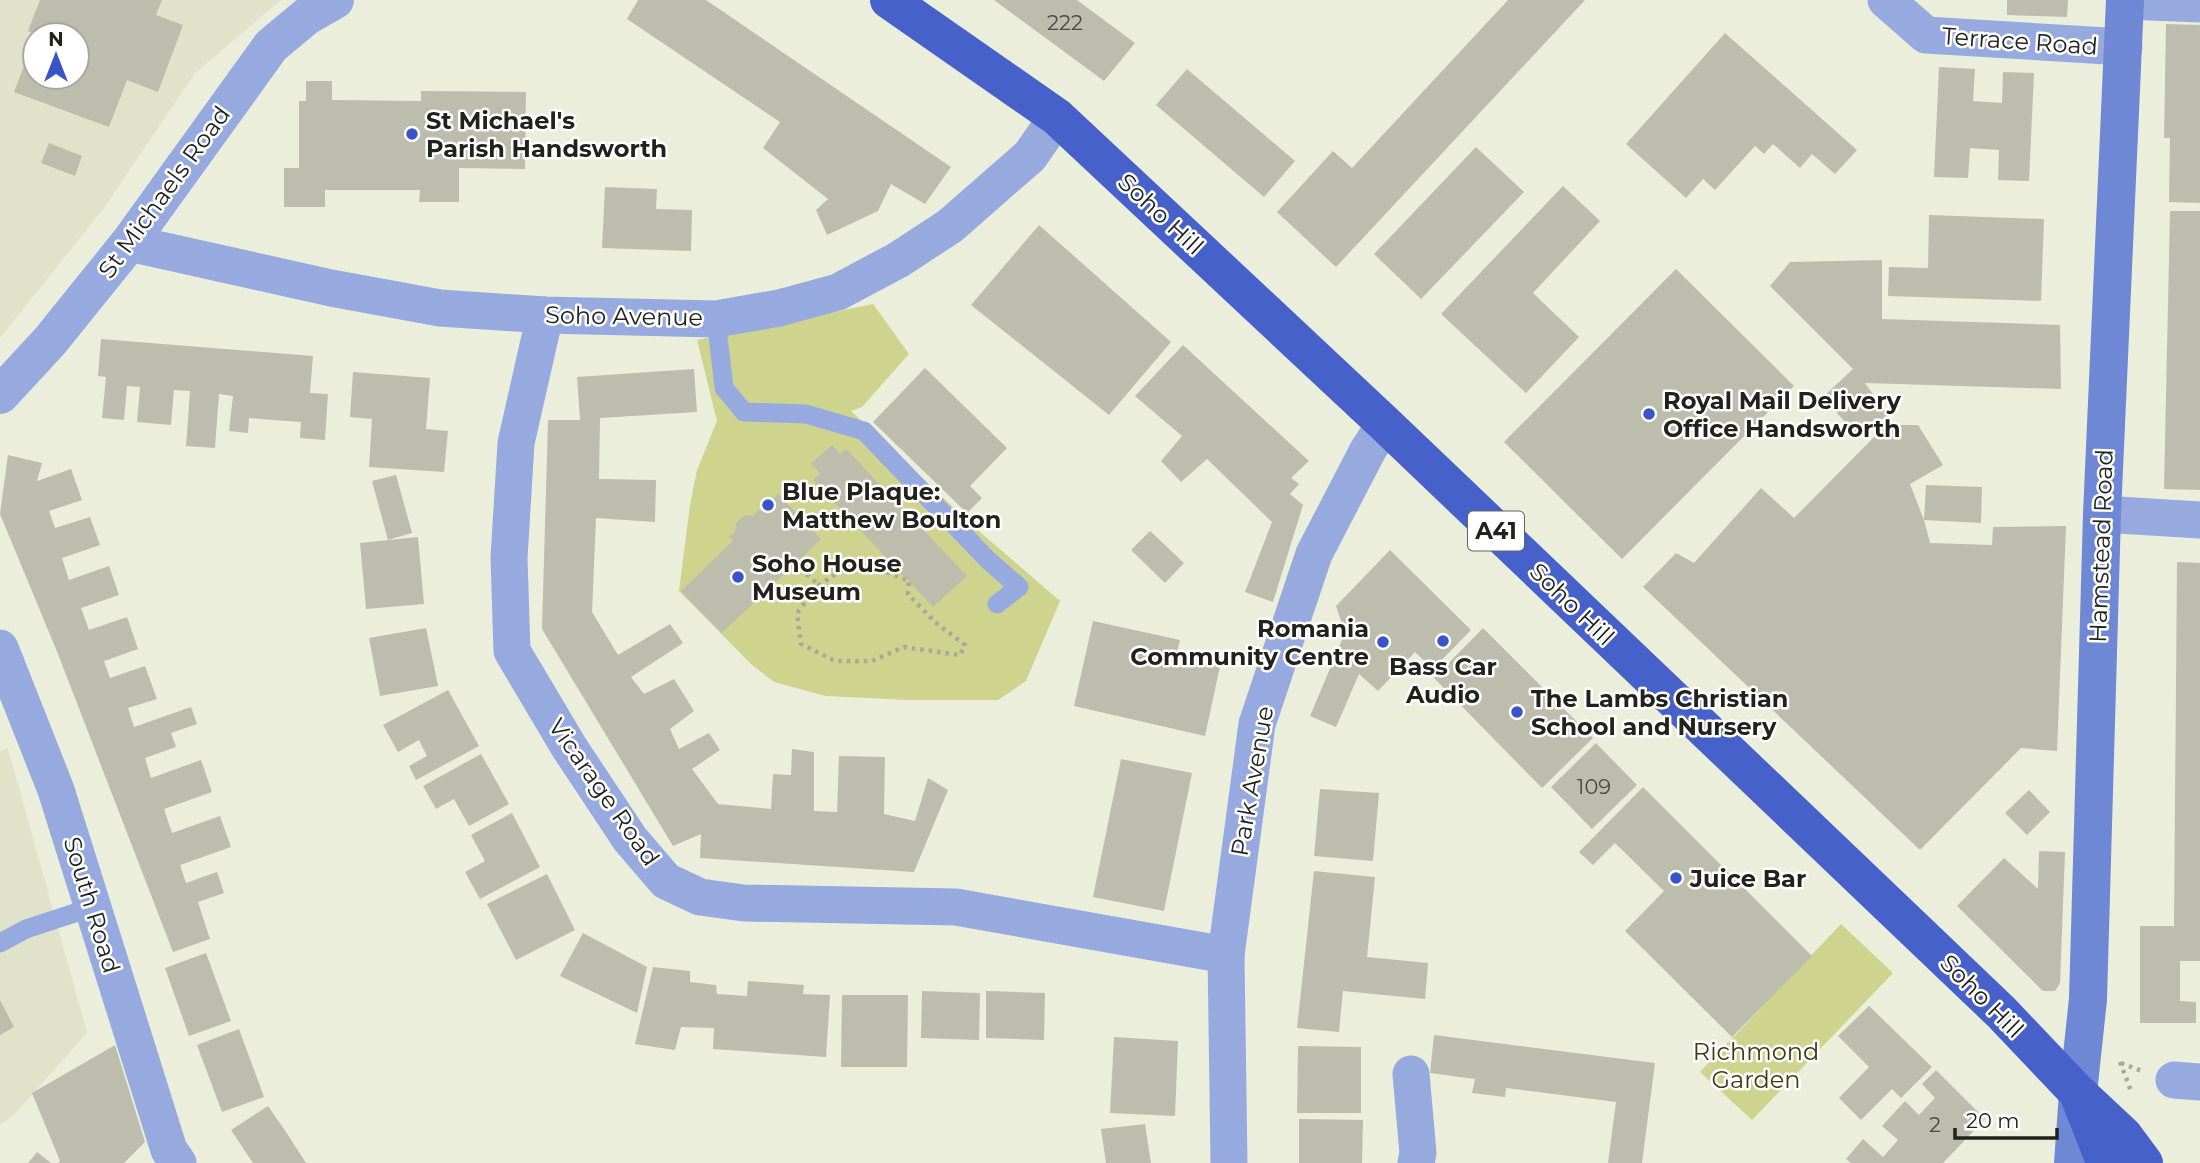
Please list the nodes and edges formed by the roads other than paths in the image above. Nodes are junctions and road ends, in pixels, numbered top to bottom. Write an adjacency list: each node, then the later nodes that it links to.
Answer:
1 (335, 0): 8 (street, St Michaels Road)
2 (888, 0): 7 (highway, Soho Hill / A41)
3 (1886, 0): 6 (street, Terrace Road)
4 (2125, 0): 5 (street); 6 (main road, Hamstead Road)
5 (2200, 4)
6 (2124, 47): 13 (main road, Hamstead Road)
7 (1057, 117): 10 (street, Soho Avenue); 12 (highway, Soho Hill / A41)
8 (129, 243): 9 (street, Soho Avenue); 11 (street, St Michaels Road)
9 (545, 315): 10 (street, Soho Avenue); 19 (street, Vicarage Road)
10 (716, 319): 15 (lane)
11 (0, 395)
12 (1385, 424): 19 (street, Park Avenue); 21 (highway, Soho Hill / A41)
13 (2102, 514): 14 (street); 21 (main road, Hamstead Road)
14 (2200, 520)
15 (997, 604)
16 (0, 648): 17 (street, South Road)
17 (93, 907): 18 (lane); 22 (street, South Road)
18 (0, 943)
19 (1226, 955): 23 (street, Park Avenue)
20 (1411, 1074): 24 (street)
21 (2078, 1093): 25 (main road, Hamstead Road); 26 (highway, Soho Hill / A41); 27 (highway, Soho Hill / A41)
22 (169, 1159)
23 (1229, 1163)
24 (1416, 1163)
25 (2073, 1163)
26 (2108, 1163)
27 (2144, 1163)

